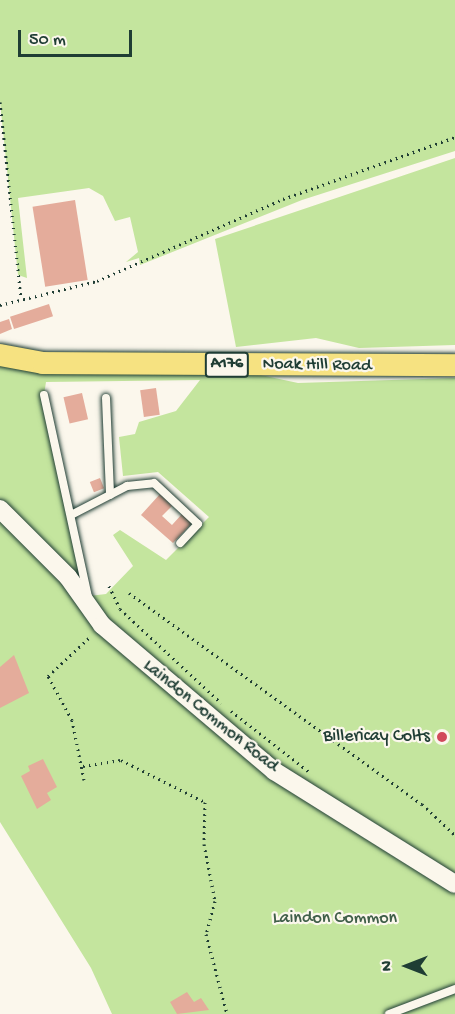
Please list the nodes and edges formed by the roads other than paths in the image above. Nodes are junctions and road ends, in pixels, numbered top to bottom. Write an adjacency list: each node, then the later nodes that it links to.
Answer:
1 (0, 355): 2 (main road, Noak Hill Road / A176)
2 (455, 365)
3 (44, 395): 7 (lane)
4 (106, 398): 5 (lane)
5 (110, 495): 7 (lane); 8 (lane)
6 (0, 509): 9 (street, Laindon Common Road)
7 (73, 514): 9 (lane)
8 (180, 543)
9 (90, 607): 10 (street, Laindon Common Road)
10 (453, 881)
11 (455, 989): 12 (lane)
12 (389, 1014)

